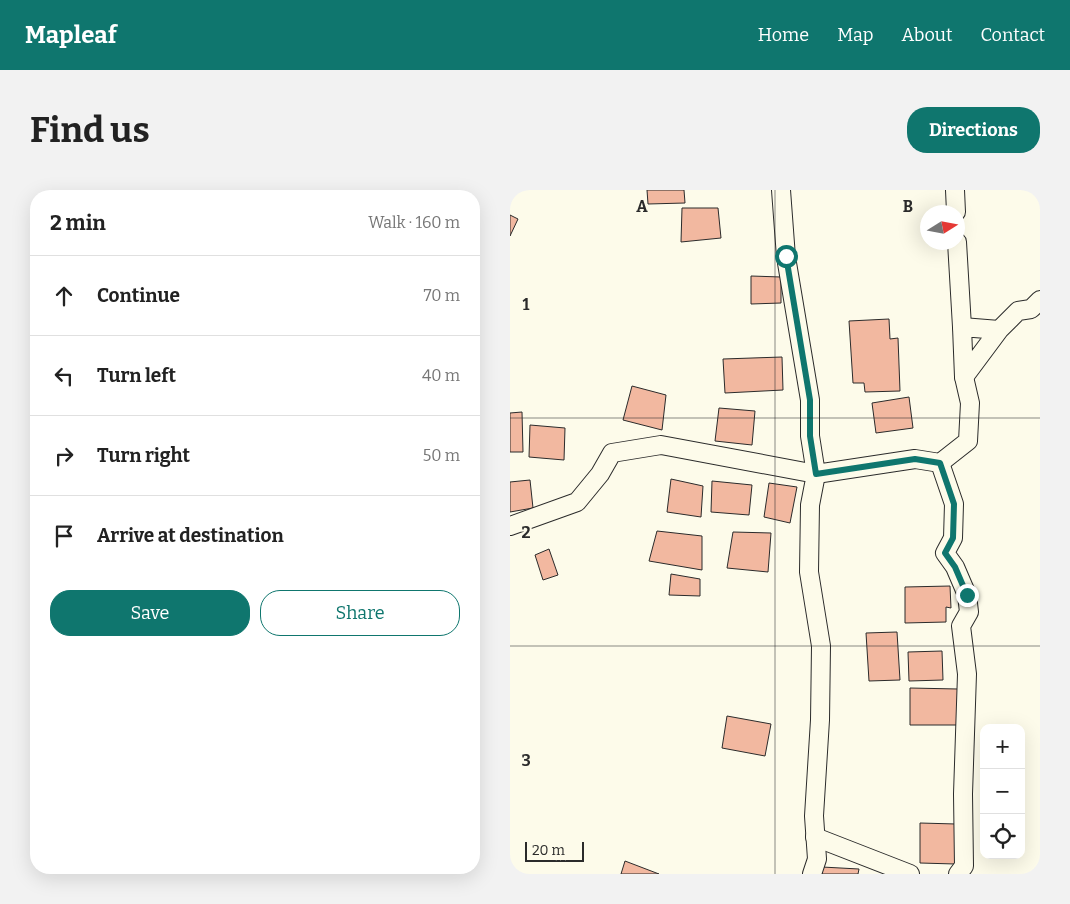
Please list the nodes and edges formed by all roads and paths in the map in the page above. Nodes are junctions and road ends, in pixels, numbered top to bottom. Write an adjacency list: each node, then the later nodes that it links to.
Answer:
1 (781, 190): 10 (street)
2 (954, 190): 3 (street)
3 (955, 205)
4 (957, 250): 6 (street)
5 (1040, 300): 7 (street)
6 (962, 327): 7 (street); 8 (street)
7 (999, 330): 8 (street)
8 (964, 377): 9 (street)
9 (940, 463): 10 (street); 15 (street)
10 (816, 474): 11 (street); 12 (street)
11 (510, 526)
12 (815, 837): 13 (street); 14 (street)
13 (812, 874)
14 (910, 874)
15 (958, 874)

